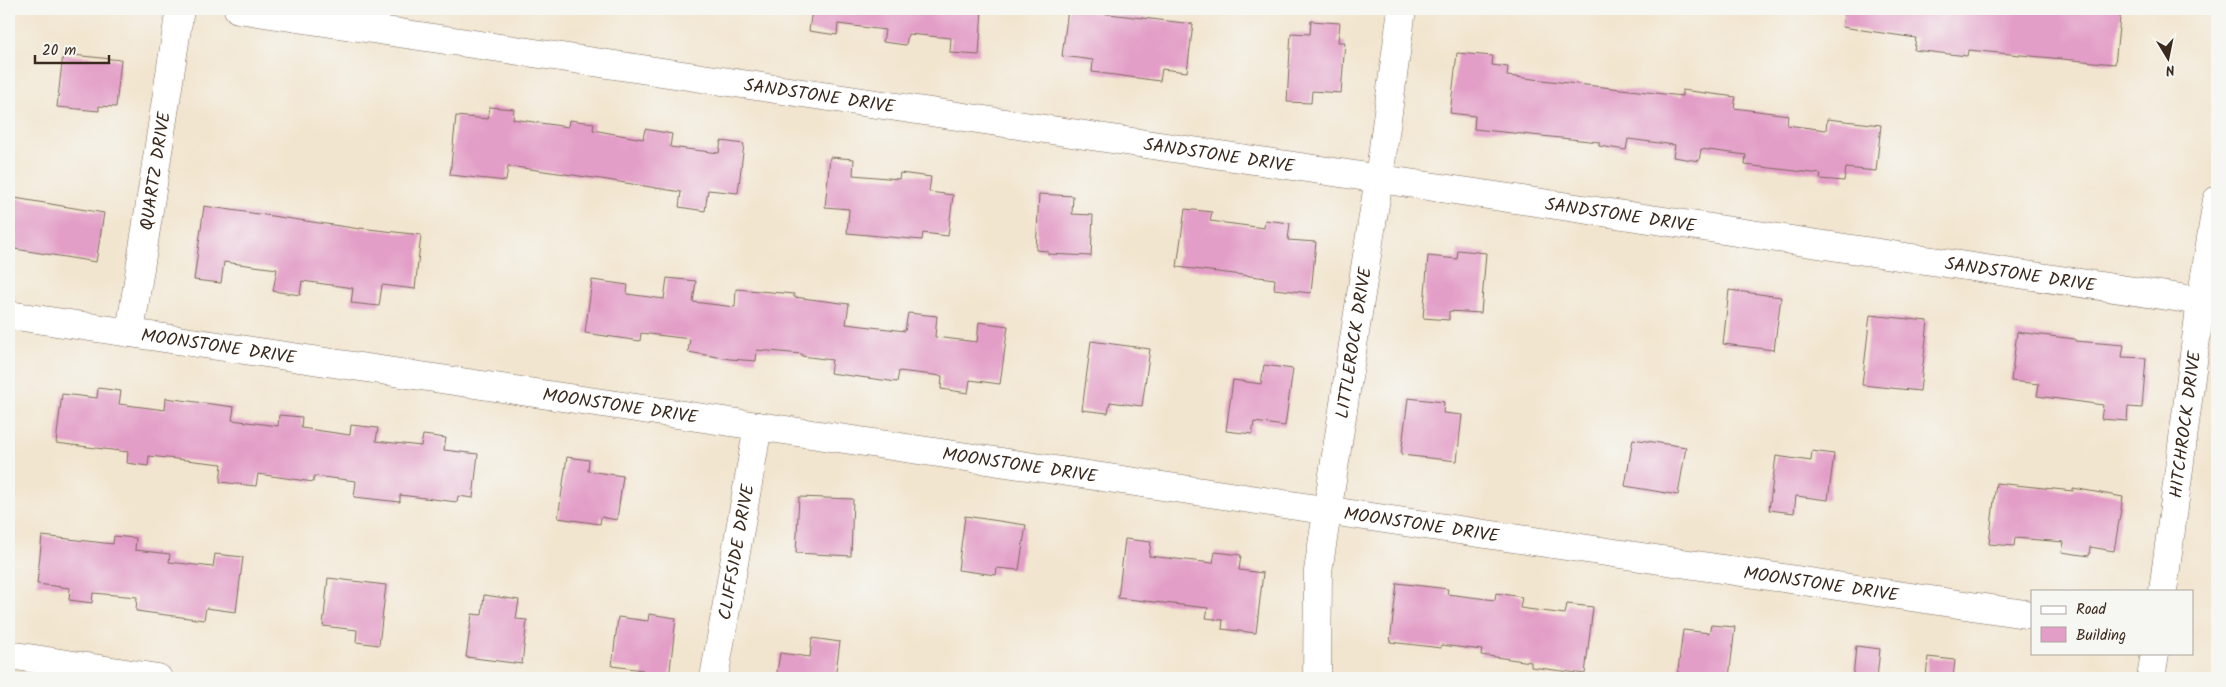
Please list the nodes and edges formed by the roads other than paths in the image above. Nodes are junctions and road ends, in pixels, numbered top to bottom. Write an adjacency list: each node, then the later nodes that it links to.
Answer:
1 (180, 9): 8 (street, QUARTZ DRIVE)
2 (238, 9): 4 (street, SANDSTONE DRIVE)
3 (1402, 9): 4 (street, LITTLEROCK DRIVE)
4 (1379, 178): 6 (street, SANDSTONE DRIVE); 10 (street, LITTLEROCK DRIVE)
5 (2217, 200): 6 (street, HITCHROCK DRIVE)
6 (2201, 300): 11 (street, HITCHROCK DRIVE)
7 (9, 315): 8 (street, MOONSTONE DRIVE)
8 (130, 333): 9 (street, MOONSTONE DRIVE)
9 (758, 426): 10 (street, MOONSTONE DRIVE); 16 (street, CLIFFSIDE DRIVE)
10 (1327, 511): 12 (street, MOONSTONE DRIVE); 17 (street, LITTLEROCK DRIVE)
11 (2163, 590)
12 (2031, 615)
13 (2155, 654): 18 (street)
14 (9, 655): 15 (street)
15 (158, 678)
16 (714, 678)
17 (1317, 678)
18 (2151, 678)

